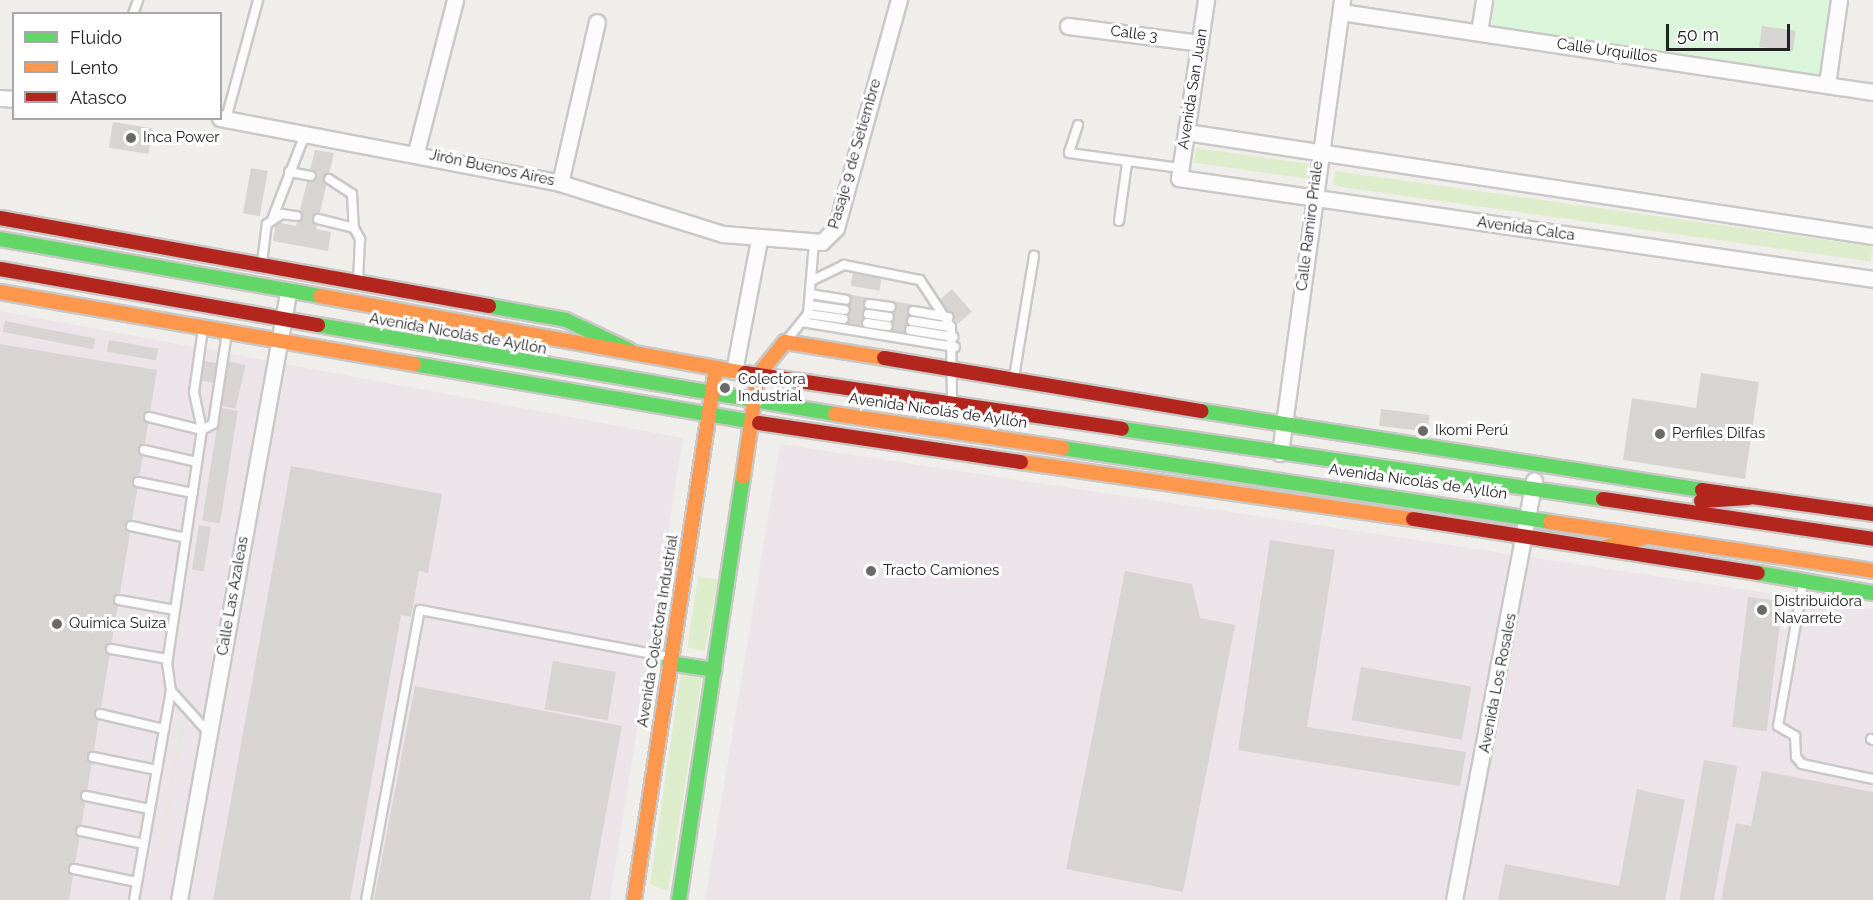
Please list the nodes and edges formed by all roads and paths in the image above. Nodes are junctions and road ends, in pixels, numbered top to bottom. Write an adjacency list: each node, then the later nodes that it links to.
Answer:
1 (258, 0): 14 (lane)
2 (455, 0): 18 (street)
3 (899, 0): 36 (street, Pasaje 9 de Setiembre)
4 (1206, 0): 11 (street, Avenida San Juan)
5 (1484, 0): 10 (street)
6 (1839, 0): 12 (street)
7 (1342, 6): 10 (street, Calle Urquillos); 19 (street, Calle Ramiro Priale)
8 (597, 22): 25 (street)
9 (1068, 26): 11 (street, Calle 3)
10 (1479, 32): 12 (street, Calle Urquillos)
11 (1200, 42): 17 (street, Avenida San Juan)
12 (1827, 84): 13 (street, Calle Urquillos)
13 (1873, 92)
14 (223, 118): 16 (street, Jirón Buenos Aires)
15 (1078, 125): 20 (lane)
16 (306, 132): 18 (street, Jirón Buenos Aires); 21 (lane)
17 (1186, 132): 19 (street); 22 (street, Avenida San Juan)
18 (416, 152): 25 (street, Jirón Buenos Aires)
19 (1319, 154): 26 (street, Calle Ramiro Priale); 33 (street)
20 (1127, 163): 22 (lane); 31 (lane)
21 (289, 172): 23 (lane); 28 (lane)
22 (1180, 173): 26 (street, Avenida Calca)
23 (311, 176)
24 (329, 179): 32 (lane)
25 (560, 183): 35 (street, Jirón Buenos Aires)
26 (1313, 199): 40 (street, Avenida Calca); 84 (street, Calle Ramiro Priale)
27 (297, 216): 28 (lane)
28 (273, 217): 38 (lane)
29 (0, 219): 38 (main road)
30 (318, 219): 32 (lane)
31 (1119, 221)
32 (354, 228): 42 (lane)
33 (1873, 236)
34 (0, 239): 43 (main road, Avenida Nicolás de Ayllón)
35 (759, 240): 36 (street, Pasaje 9 de Setiembre); 74 (street)
36 (814, 243): 41 (lane)
37 (1035, 256): 77 (lane)
38 (261, 265): 42 (main road); 43 (lane)
39 (0, 269): 59 (main road, Avenida Nicolás de Ayllón)
40 (1873, 279)
41 (811, 281): 46 (lane); 56 (lane)
42 (358, 283): 49 (lane); 72 (main road)
43 (258, 287): 45 (main road, Avenida Nicolás de Ayllón)
44 (0, 292): 65 (main road)
45 (288, 292): 49 (main road, Avenida Nicolás de Ayllón); 59 (street, Calle Las Azaleas)
46 (810, 294): 47 (lane); 50 (lane)
47 (846, 300)
48 (869, 304): 51 (lane)
49 (357, 305): 72 (main road, Avenida Nicolás de Ayllón)
50 (809, 305): 52 (lane); 54 (lane)
51 (891, 307)
52 (845, 310)
53 (913, 311): 56 (lane)
54 (808, 314): 58 (lane); 61 (lane)
55 (868, 314): 57 (lane)
56 (948, 316): 64 (lane)
57 (889, 317)
58 (844, 319)
59 (283, 320): 69 (street, Calle Las Azaleas); 78 (main road, Avenida Nicolás de Ayllón)
60 (912, 321): 64 (lane)
61 (802, 322): 70 (lane); 71 (lane)
62 (867, 323): 63 (lane)
63 (888, 326)
64 (951, 327): 68 (lane)
65 (203, 328): 67 (main road); 86 (lane)
66 (910, 330): 68 (lane)
67 (227, 332): 69 (main road); 86 (lane)
68 (953, 337): 71 (lane)
69 (279, 341): 81 (main road); 116 (street, Calle Las Azaleas)
70 (785, 342): 75 (main road); 76 (main road)
71 (955, 347): 75 (lane)
72 (635, 353): 73 (main road, Avenida Nicolás de Ayllón)
73 (716, 368): 74 (main road, Avenida Nicolás de Ayllón); 78 (main road, Avenida Colectora Industrial)
74 (734, 370): 76 (main road, Avenida Nicolás de Ayllón)
75 (956, 370): 77 (main road); 80 (lane)
76 (758, 375): 79 (main road); 80 (main road, Avenida Nicolás de Ayllón)
77 (1014, 379): 84 (main road)
78 (712, 395): 79 (main road, Avenida Nicolás de Ayllón); 81 (main road, Avenida Colectora Industrial)
79 (753, 401): 83 (main road); 85 (main road, Avenida Nicolás de Ayllón)
80 (952, 404): 85 (main road); 88 (main road, Avenida Nicolás de Ayllón)
81 (708, 416): 83 (main road); 111 (main road, Avenida Colectora Industrial)
82 (149, 417): 86 (lane)
83 (750, 422): 100 (main road); 112 (main road)
84 (1285, 423): 88 (street, Calle Ramiro Priale); 90 (main road)
85 (944, 429): 97 (main road, Avenida Nicolás de Ayllón)
86 (202, 430): 89 (lane)
87 (144, 450): 89 (lane)
88 (1280, 453): 92 (main road, Avenida Nicolás de Ayllón)
89 (197, 462): 93 (lane)
90 (1536, 466): 92 (street, Avenida Los Rosales); 94 (main road)
91 (138, 482): 93 (lane)
92 (1533, 489): 95 (main road, Avenida Nicolás de Ayllón); 97 (street, Avenida Los Rosales)
93 (193, 494): 101 (lane)
94 (1749, 498): 95 (main road); 96 (main road)
95 (1657, 504): 102 (main road, Avenida Nicolás de Ayllón)
96 (1873, 514)
97 (1530, 515): 99 (main road, Avenida Nicolás de Ayllón); 100 (street, Avenida Los Rosales)
98 (131, 526): 101 (lane)
99 (1657, 535): 103 (main road); 104 (main road, Avenida Nicolás de Ayllón)
100 (1528, 536): 103 (main road); 131 (street, Avenida Los Rosales)
101 (186, 538): 108 (lane)
102 (1873, 539)
103 (1605, 547): 105 (main road)
104 (1873, 571)
105 (1803, 582): 106 (main road); 119 (lane)
106 (1873, 593)
107 (119, 600): 108 (lane)
108 (175, 610): 110 (lane)
109 (111, 649): 110 (lane)
110 (168, 659): 113 (lane)
111 (670, 660): 112 (main road); 126 (main road, Avenida Colectora Industrial); 129 (lane)
112 (714, 669): 130 (main road)
113 (171, 691): 115 (lane); 116 (lane)
114 (100, 714): 115 (lane)
115 (164, 729): 118 (lane)
116 (208, 732): 128 (street, Calle Las Azaleas)
117 (93, 757): 118 (lane)
118 (157, 770): 121 (lane)
119 (1873, 779)
120 (86, 796): 121 (lane)
121 (150, 809): 123 (lane)
122 (81, 831): 123 (lane)
123 (144, 844): 125 (lane)
124 (74, 869): 125 (lane)
125 (137, 882): 127 (lane)
126 (638, 899)
127 (134, 900)
128 (178, 900)
129 (366, 900)
130 (679, 900)
131 (1454, 900)

